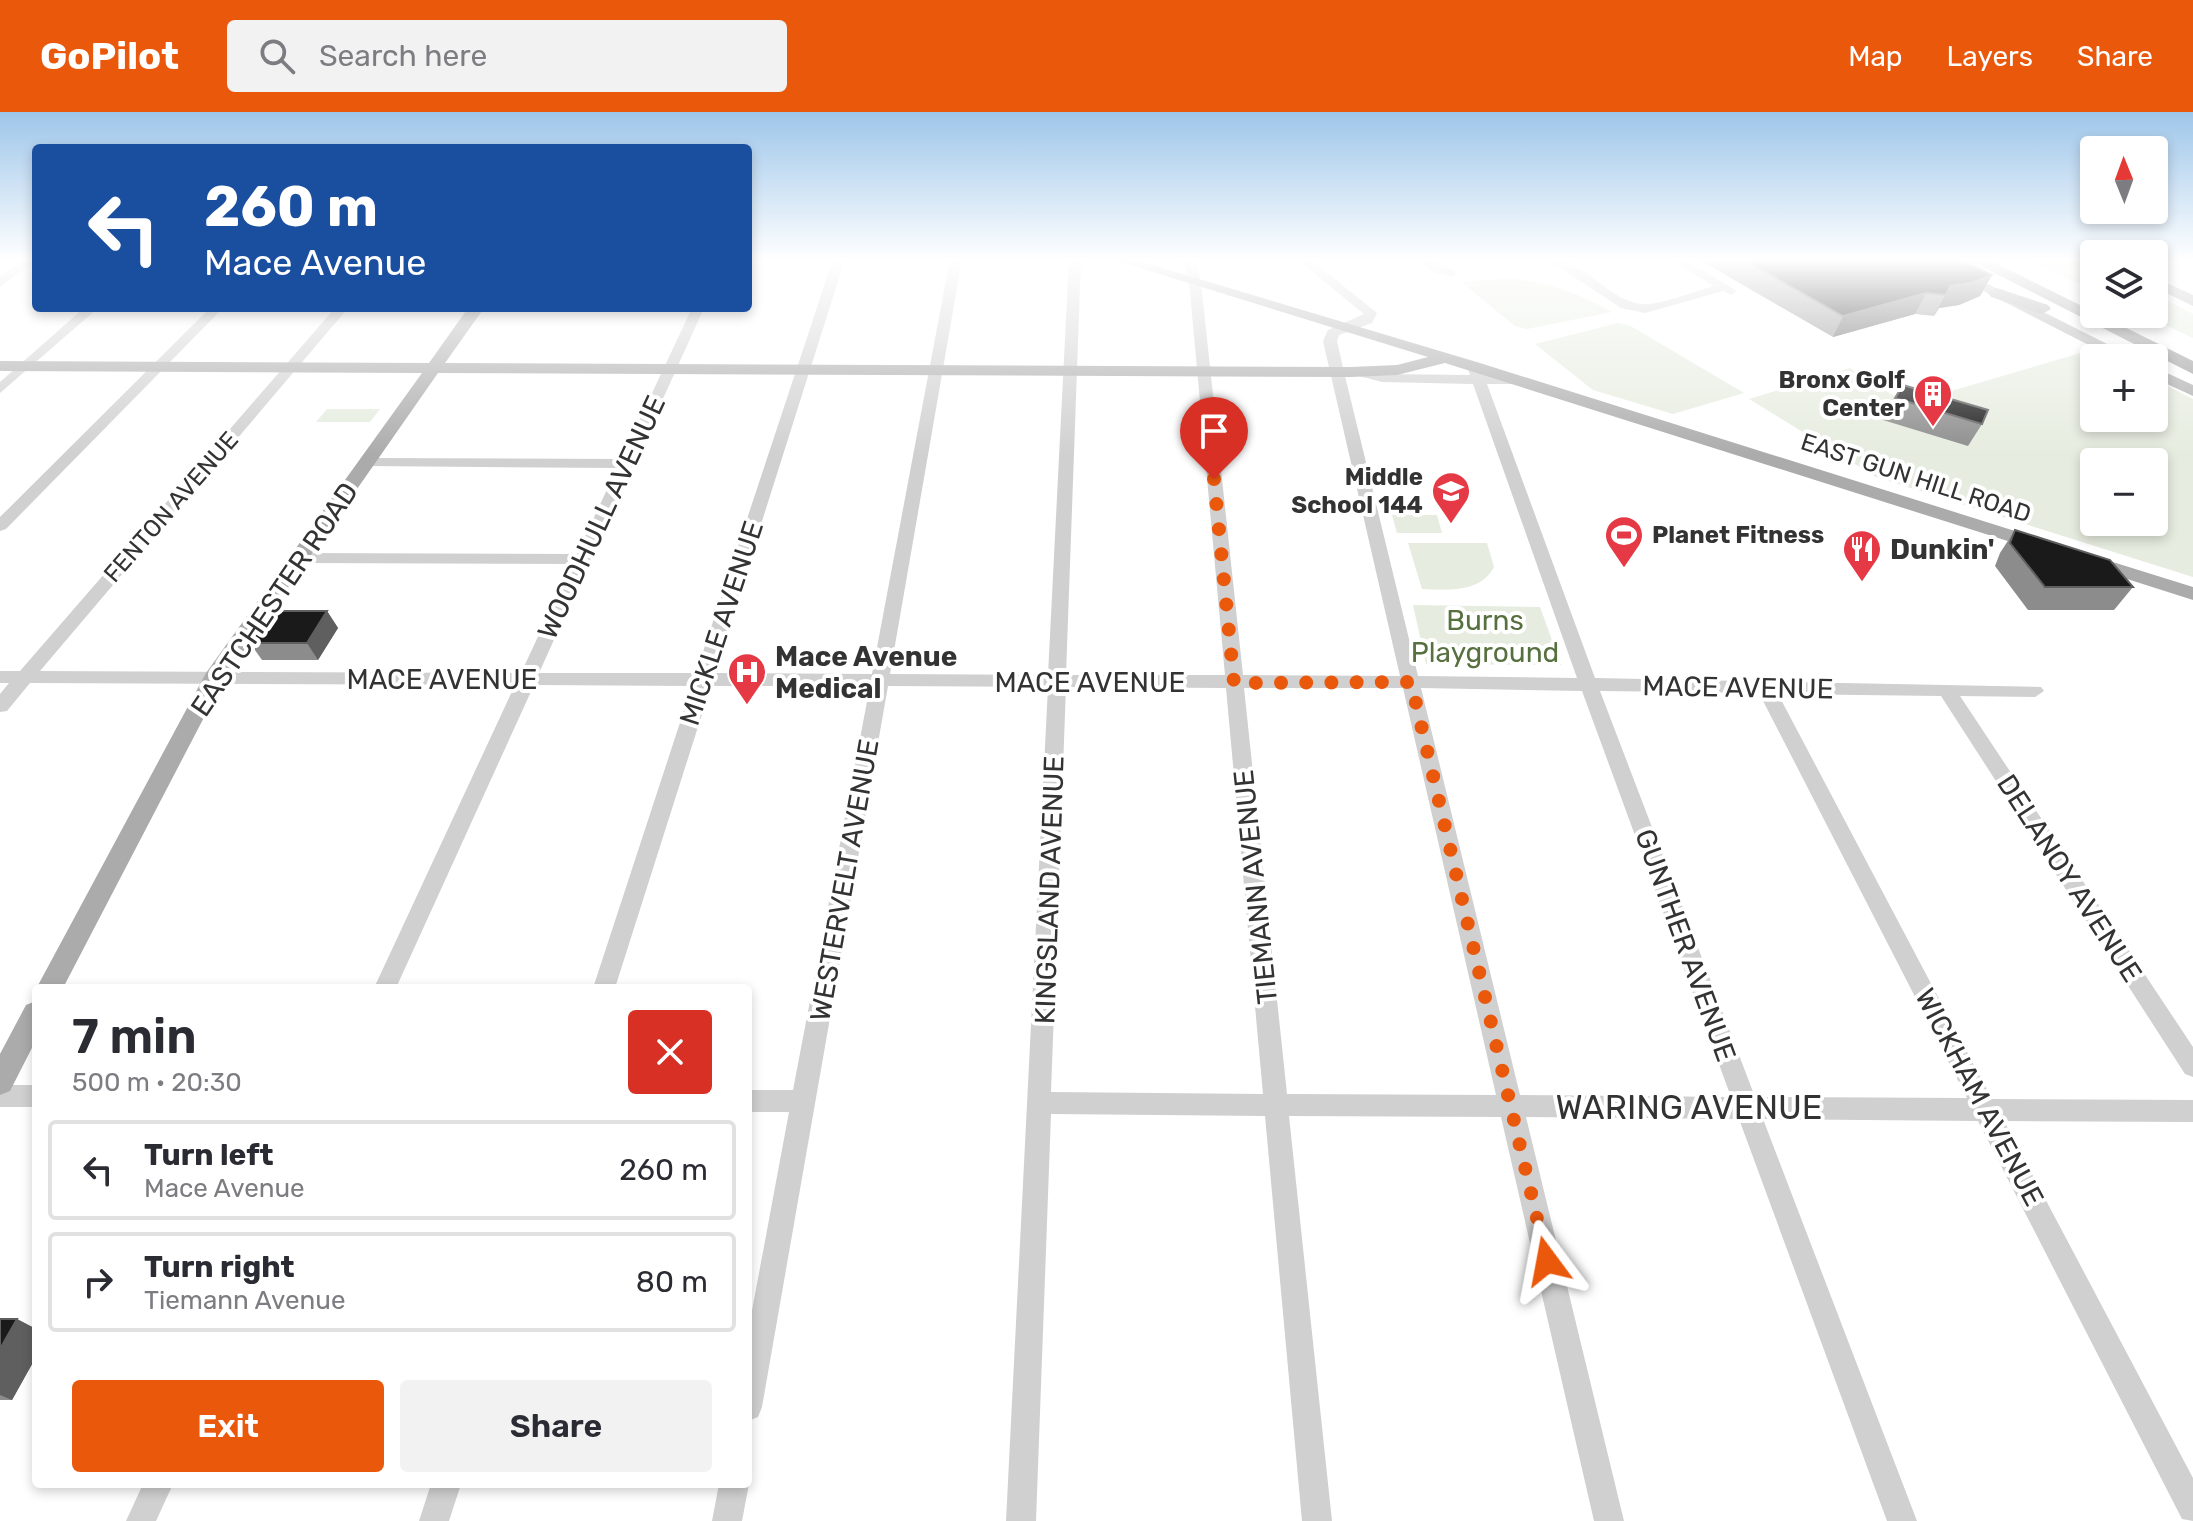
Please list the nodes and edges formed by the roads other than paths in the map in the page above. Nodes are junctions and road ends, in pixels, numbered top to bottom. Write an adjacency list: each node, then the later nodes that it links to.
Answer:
1 (73, 325): 21 (street)
2 (200, 325): 22 (street)
3 (327, 325): 23 (street, FENTON AVENUE)
4 (464, 325): 24 (main road, EASTCHESTER ROAD)
5 (690, 325): 26 (street, WOODHULL AVENUE)
6 (817, 325): 27 (street, MICKLE AVENUE)
7 (944, 325): 28 (street, WESTERVELT AVENUE)
8 (1072, 325): 29 (street, KINGSLAND AVENUE)
9 (1199, 325): 30 (street, TIEMANN AVENUE)
10 (1339, 325): 15 (main road, EAST GUN HILL ROAD)
11 (1353, 325): 15 (street)
12 (2061, 325): 17 (main road)
13 (2083, 325): 33 (highway)
14 (2107, 325): 25 (highway)
15 (1346, 327): 19 (main road, EAST GUN HILL ROAD); 31 (street)
16 (2140, 328): 18 (highway)
17 (2099, 344)
18 (2193, 354)
19 (1444, 358): 31 (main road); 32 (main road, EAST GUN HILL ROAD)
20 (0, 366): 21 (main road)
21 (25, 366): 22 (main road); 35 (street)
22 (158, 367): 23 (main road); 39 (street)
23 (290, 367): 24 (main road); 44 (street, FENTON AVENUE)
24 (433, 368): 26 (main road); 37 (main road, EASTCHESTER ROAD)
25 (2193, 368)
26 (669, 369): 27 (main road); 38 (street, WOODHULL AVENUE)
27 (802, 369): 28 (main road); 47 (street, MICKLE AVENUE)
28 (936, 370): 29 (main road); 48 (street, WESTERVELT AVENUE)
29 (1070, 370): 30 (main road); 49 (street, KINGSLAND AVENUE)
30 (1203, 370): 31 (main road); 51 (street, TIEMANN AVENUE)
31 (1345, 372): 32 (street); 50 (street)
32 (1476, 373): 42 (main road, EAST GUN HILL ROAD); 52 (street, GUNTHER AVENUE)
33 (2193, 375)
34 (2168, 379): 36 (main road)
35 (0, 389)
36 (2193, 391)
37 (367, 462): 38 (street); 40 (main road, EASTCHESTER ROAD)
38 (626, 464): 41 (street, WOODHULL AVENUE)
39 (0, 526)
40 (299, 558): 41 (street); 45 (main road, EASTCHESTER ROAD)
41 (582, 559): 46 (street, WOODHULL AVENUE)
42 (2193, 594)
43 (0, 677): 44 (street, MACE AVENUE)
44 (25, 677): 45 (street, MACE AVENUE); 56 (street, FENTON AVENUE)
45 (214, 678): 46 (street, MACE AVENUE); 57 (main road, EASTCHESTER ROAD)
46 (526, 680): 47 (street, MACE AVENUE); 58 (street, WOODHULL AVENUE)
47 (703, 681): 48 (street, MACE AVENUE); 59 (street, MICKLE AVENUE)
48 (881, 681): 49 (street, MACE AVENUE); 66 (street, WESTERVELT AVENUE)
49 (1056, 682): 51 (street, MACE AVENUE); 67 (street, KINGSLAND AVENUE)
50 (1411, 682): 51 (street, MACE AVENUE); 52 (street, MACE AVENUE); 69 (street)
51 (1234, 683): 68 (street, TIEMANN AVENUE)
52 (1590, 685): 53 (street, MACE AVENUE); 70 (street, GUNTHER AVENUE)
53 (1765, 687): 54 (street, MACE AVENUE); 71 (street, WICKHAM AVENUE)
54 (1946, 689): 55 (street, MACE AVENUE); 61 (street, DELANOY AVENUE)
55 (2035, 691)
56 (0, 706)
57 (51, 984)
58 (387, 984)
59 (605, 984)
60 (32, 1021): 62 (main road)
61 (2193, 1067)
62 (0, 1082)
63 (0, 1096): 64 (street)
64 (32, 1096)
65 (752, 1101): 66 (street)
66 (804, 1101): 73 (street, WESTERVELT AVENUE)
67 (1040, 1103): 68 (street, WARING AVENUE); 81 (street, KINGSLAND AVENUE)
68 (1277, 1104): 69 (street, WARING AVENUE); 82 (street, TIEMANN AVENUE)
69 (1511, 1106): 70 (street, WARING AVENUE); 83 (street)
70 (1746, 1107): 71 (street, WARING AVENUE); 84 (street, GUNTHER AVENUE)
71 (1986, 1109): 72 (street, WARING AVENUE); 77 (street, WICKHAM AVENUE)
72 (2193, 1111)
73 (752, 1385)
74 (156, 1488): 78 (street)
75 (445, 1488): 79 (street)
76 (733, 1488): 80 (street)
77 (2193, 1508)
78 (141, 1521)
79 (434, 1521)
80 (727, 1521)
81 (1021, 1521)
82 (1317, 1521)
83 (1609, 1521)
84 (1902, 1521)

